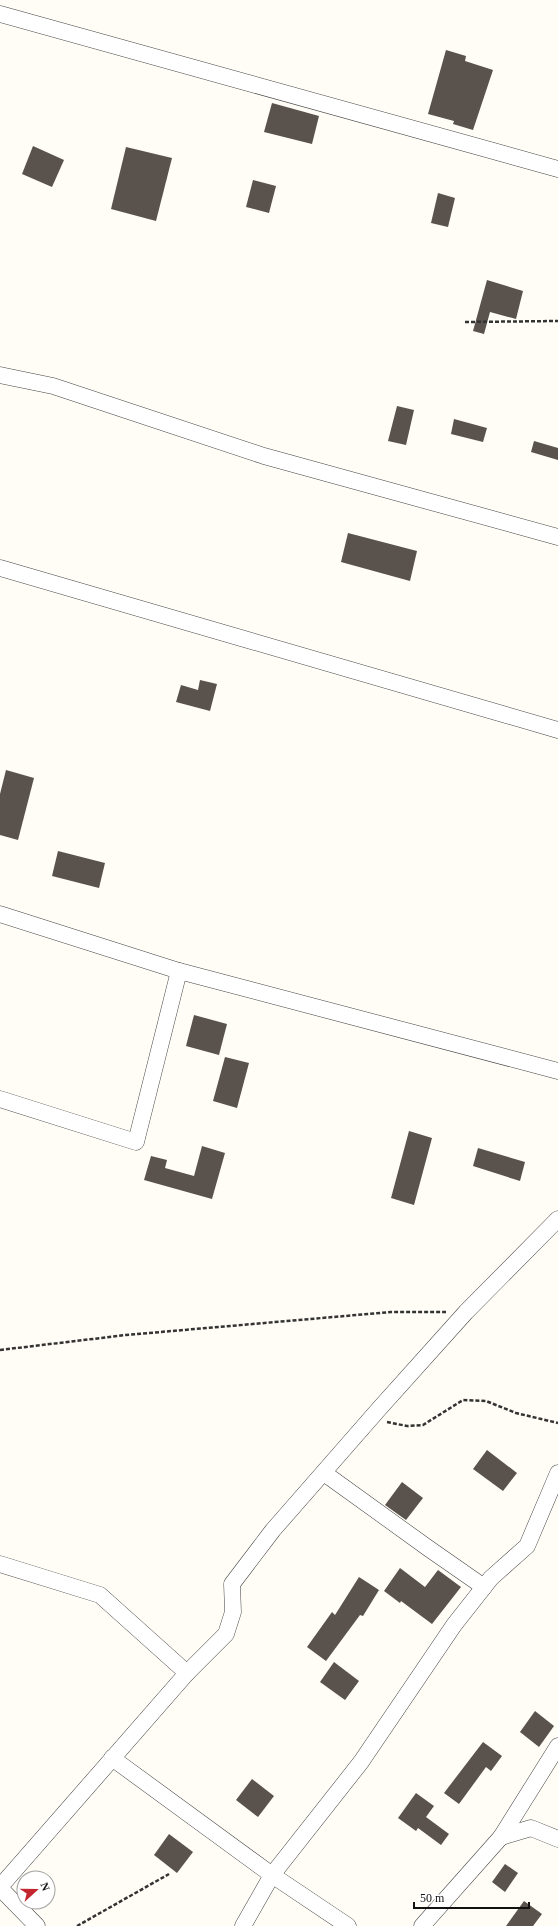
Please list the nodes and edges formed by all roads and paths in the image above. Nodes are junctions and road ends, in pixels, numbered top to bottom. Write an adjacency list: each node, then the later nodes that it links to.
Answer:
1 (0, 14): 2 (street)
2 (558, 168)
3 (558, 321): 4 (path)
4 (465, 322)
5 (0, 375): 6 (street)
6 (558, 537)
7 (0, 568): 8 (street)
8 (558, 730)
9 (0, 914): 10 (street)
10 (179, 971): 11 (street); 12 (street)
11 (558, 1071)
12 (0, 1099)
13 (558, 1219): 14 (street)
14 (466, 1312): 15 (path); 16 (street)
15 (0, 1350)
16 (375, 1413): 17 (path); 19 (street)
17 (558, 1423)
18 (558, 1472): 21 (street)
19 (324, 1473): 21 (street); 22 (street)
20 (0, 1564): 22 (street)
21 (484, 1587): 28 (street)
22 (187, 1673): 24 (street)
23 (558, 1746): 25 (street)
24 (112, 1758): 28 (street); 29 (street)
25 (501, 1837): 26 (street); 34 (street)
26 (558, 1840)
27 (169, 1874): 31 (path)
28 (272, 1875): 32 (street); 33 (street)
29 (0, 1888): 30 (street)
30 (37, 1926)
31 (78, 1926)
32 (243, 1926)
33 (348, 1926)
34 (422, 1926)

